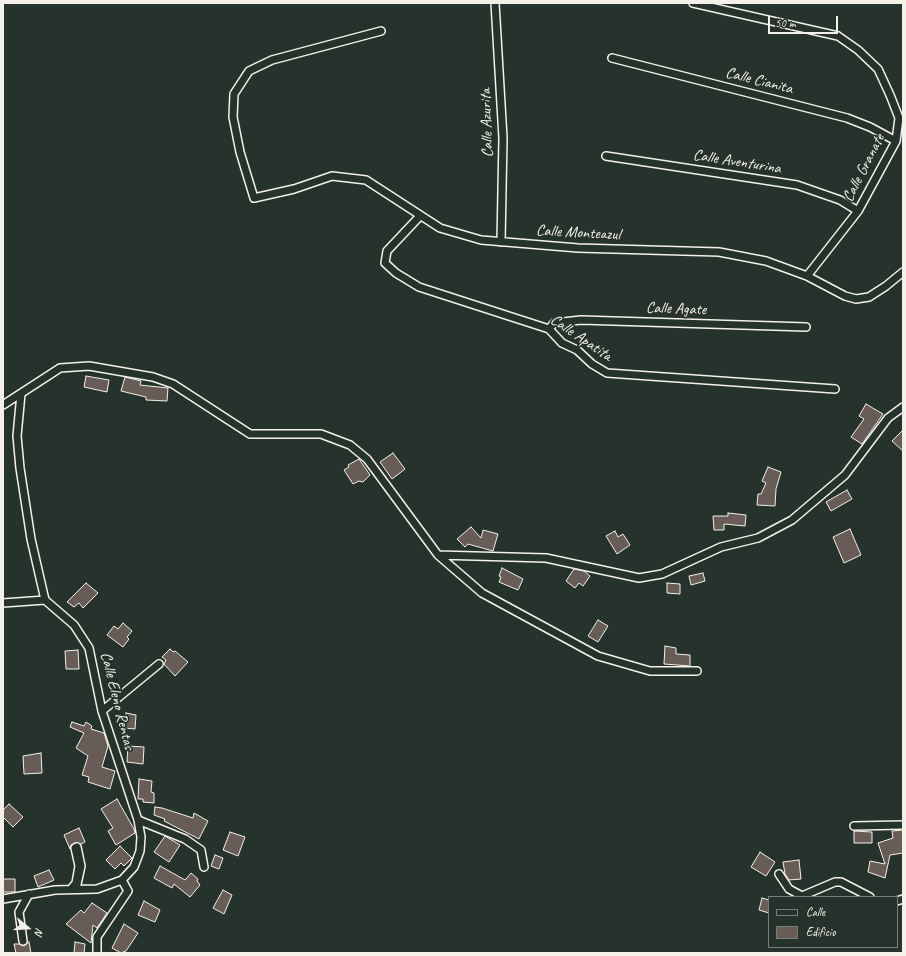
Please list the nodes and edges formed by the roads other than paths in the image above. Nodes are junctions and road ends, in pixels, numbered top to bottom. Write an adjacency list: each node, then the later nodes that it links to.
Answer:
1 (495, 3): 9 (street, Calle Azurita)
2 (693, 3): 5 (street, Calle Granate)
3 (381, 31): 8 (street, Calle Monteazul)
4 (612, 58): 5 (street, Calle Cianita)
5 (896, 141): 7 (street, Calle Granate)
6 (606, 156): 7 (street, Calle Aventurina)
7 (858, 211): 11 (street, Calle Granate)
8 (420, 216): 9 (street, Calle Monteazul); 13 (street, Calle Apatita)
9 (501, 242): 11 (street, Calle Monteazul)
10 (903, 272): 11 (street, Calle Monteazul)
11 (807, 276)
12 (806, 327): 13 (street, Calle Agate)
13 (549, 329): 14 (street, Calle Apatita)
14 (835, 389)
15 (21, 394): 16 (street); 18 (street); 19 (street)
16 (3, 405)
17 (903, 407): 18 (street)
18 (438, 554): 22 (street)
19 (45, 600): 20 (street); 23 (street, Calle Eleno Rentas)
20 (3, 603)
21 (159, 664): 23 (street)
22 (697, 671)
23 (102, 711): 24 (street, Calle Eleno Rentas)
24 (138, 820): 27 (street); 29 (street, Calle Eleno Rentas)
25 (903, 825): 26 (street)
26 (854, 826)
27 (204, 867)
28 (779, 874): 32 (street)
29 (122, 880): 30 (street); 37 (street)
30 (73, 889): 30 (street); 31 (street)
31 (29, 894): 35 (street); 36 (street)
32 (802, 896)
33 (802, 896): 34 (street)
34 (868, 896)
35 (3, 899)
36 (23, 941)
37 (97, 953)

